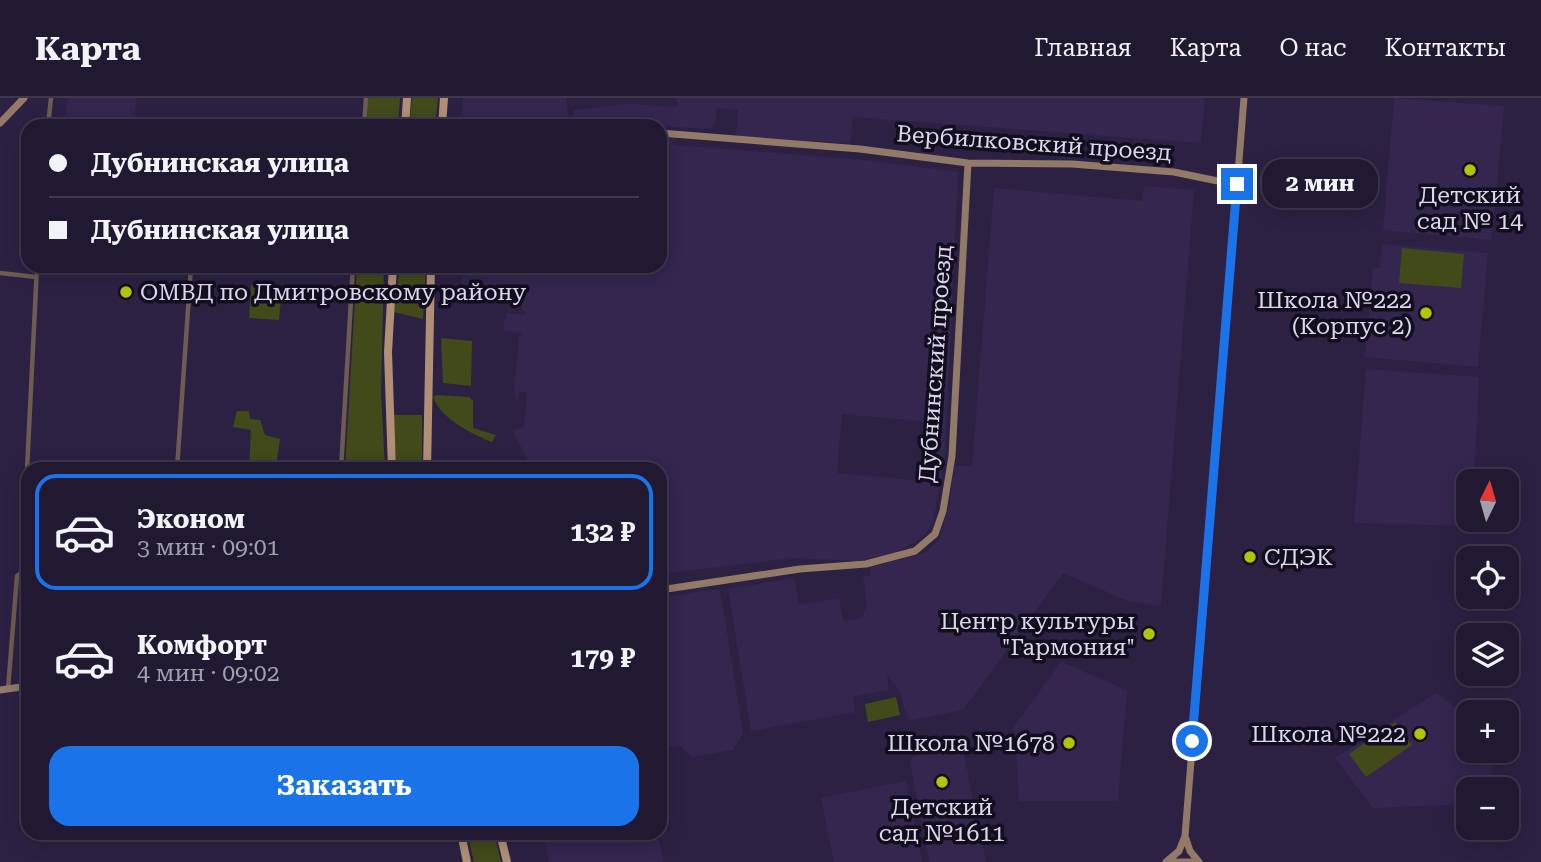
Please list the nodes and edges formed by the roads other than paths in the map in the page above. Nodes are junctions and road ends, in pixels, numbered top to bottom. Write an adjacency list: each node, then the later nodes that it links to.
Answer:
1 (24, 98): 11 (street)
2 (51, 98): 7 (street)
3 (366, 98): 8 (street)
4 (407, 98): 9 (main road)
5 (444, 98): 10 (main road)
6 (1244, 98): 14 (street)
7 (49, 119)
8 (364, 119)
9 (406, 119)
10 (442, 119)
11 (0, 123)
12 (667, 134): 13 (street, Вербилковский проезд)
13 (968, 163): 14 (street, Вербилковский проезд); 28 (street, Дубнинский проезд)
14 (1237, 184): 30 (street)
15 (0, 273): 21 (street)
16 (36, 273): 21 (street)
17 (191, 273): 23 (street)
18 (354, 273): 24 (street)
19 (393, 273): 25 (main road)
20 (431, 273): 26 (main road)
21 (36, 277): 22 (street)
22 (27, 462)
23 (177, 462)
24 (341, 462)
25 (392, 462)
26 (427, 462)
27 (21, 573): 29 (street)
28 (667, 589)
29 (4, 689)
30 (1185, 835): 35 (street); 37 (street)
31 (462, 840): 33 (main road)
32 (502, 840): 34 (main road)
33 (467, 862)
34 (507, 862)
35 (1169, 862): 36 (street)
36 (1192, 862)
37 (1199, 862)

